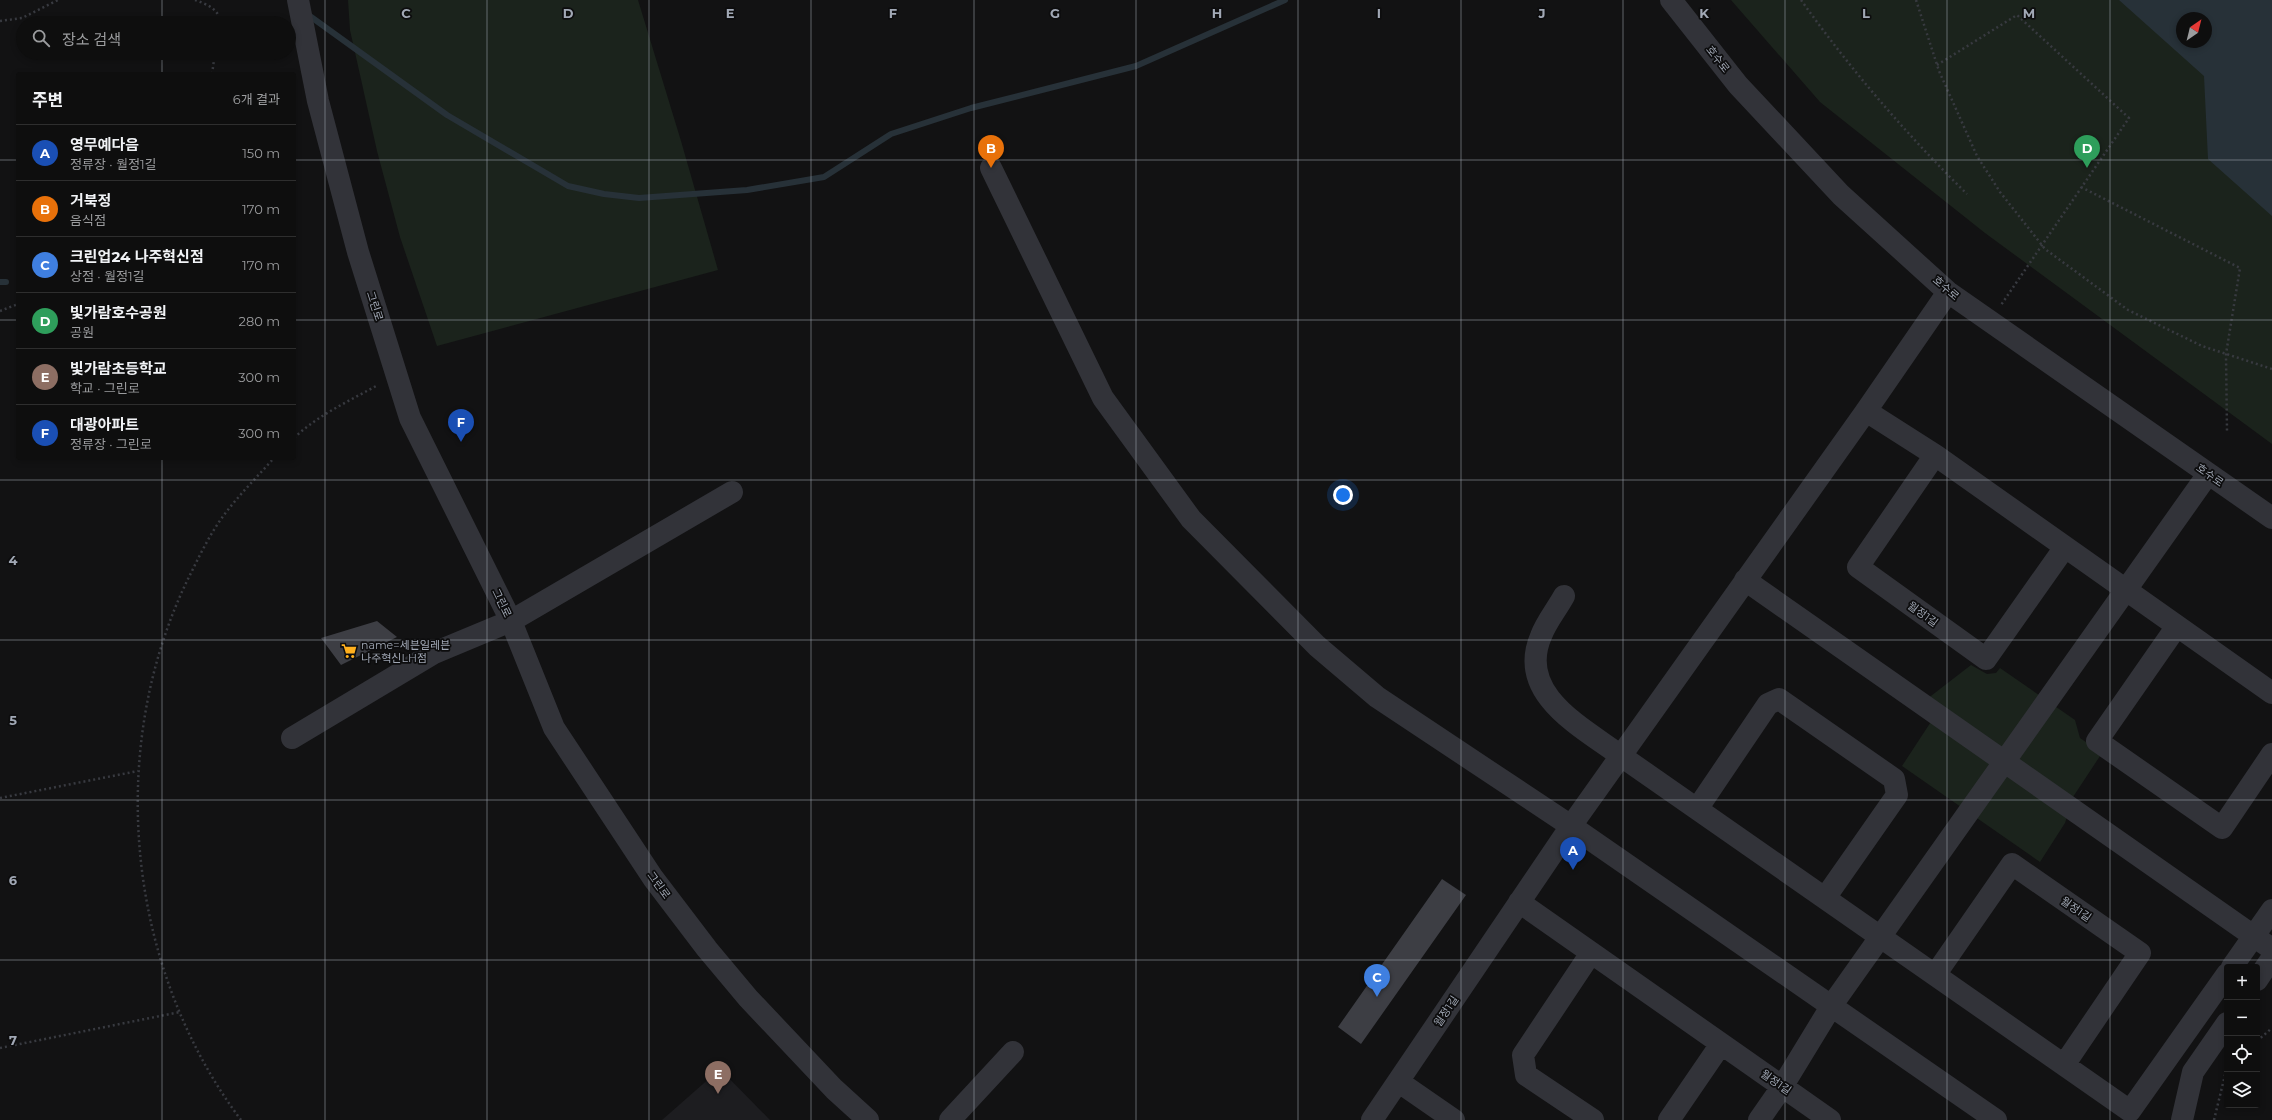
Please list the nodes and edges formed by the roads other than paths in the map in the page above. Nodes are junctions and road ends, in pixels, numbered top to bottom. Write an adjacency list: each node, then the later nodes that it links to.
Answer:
1 (298, 0): 14 (street, 그린로)
2 (1671, 0): 4 (street, 호수로)
3 (991, 168): 22 (street)
4 (1948, 292): 5 (street, 월정1길); 7 (street, 호수로)
5 (1866, 411): 6 (street); 11 (street, 월정1길)
6 (1935, 455): 10 (street); 10 (street, 월정1길)
7 (2208, 474): 9 (street, 호수로); 12 (street)
8 (732, 492): 14 (street)
9 (2272, 518)
10 (2065, 547): 12 (street)
11 (1745, 580): 19 (street, 월정1길); 20 (street)
12 (2126, 590): 15 (street); 20 (street)
13 (1564, 596): 19 (street)
14 (511, 621): 17 (street); 42 (street, 그린로)
15 (2177, 626): 16 (street); 18 (street)
16 (2272, 693)
17 (292, 738)
18 (2272, 754)
19 (1621, 756): 21 (street); 22 (street, 월정1길)
20 (2004, 760): 26 (street); 27 (street)
21 (1697, 809): 23 (street); 23 (street)
22 (1571, 826): 24 (street, 월정1길); 35 (street)
23 (1825, 898): 26 (street)
24 (1519, 902): 29 (street, 월정1길); 40 (street, 월정1길)
25 (2272, 910): 27 (street)
26 (1880, 936): 32 (street); 35 (street)
27 (2254, 936): 28 (street); 31 (street)
28 (2272, 949)
29 (1591, 953): 37 (street, 월정1길); 46 (street)
30 (2272, 958): 33 (street)
31 (2234, 964)
32 (1934, 975): 39 (street); 39 (street, 월정1길)
33 (2260, 976)
34 (2224, 978): 39 (street)
35 (1832, 1005): 41 (street); 50 (street)
36 (2224, 1026): 51 (street)
37 (1721, 1044): 41 (street, 월정1길); 47 (street)
38 (1013, 1052): 43 (street)
39 (2064, 1065)
40 (1399, 1082): 44 (street, 월정1길); 45 (street)
41 (1782, 1087): 48 (street); 49 (street, 월정1길)
42 (868, 1120)
43 (950, 1120)
44 (1372, 1120)
45 (1454, 1120)
46 (1593, 1120)
47 (1669, 1120)
48 (1759, 1120)
49 (1830, 1120)
50 (1996, 1120)
51 (2182, 1120)

